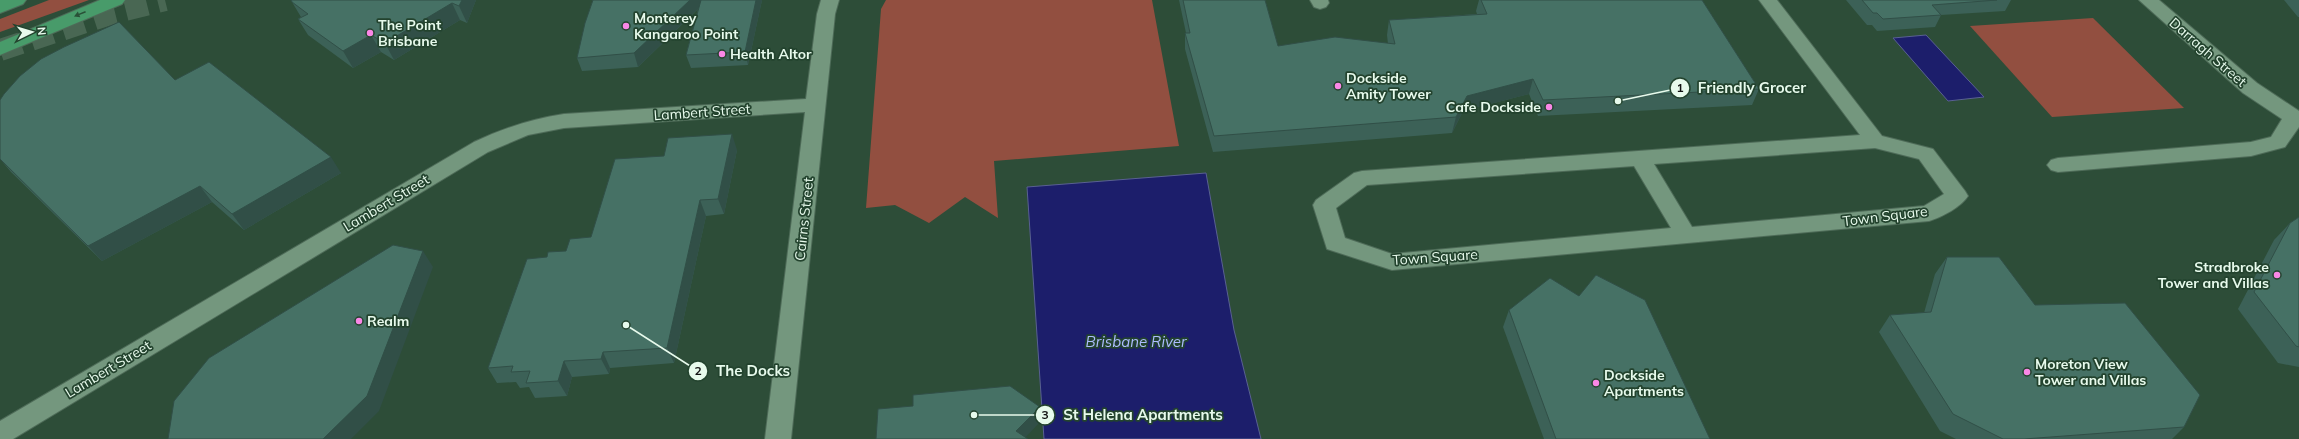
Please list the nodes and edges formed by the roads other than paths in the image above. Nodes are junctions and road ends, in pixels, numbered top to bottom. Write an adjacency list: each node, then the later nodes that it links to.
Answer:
1 (17, 0): 6 (main road)
2 (116, 0): 7 (main road, one-way to 7)
3 (830, 0): 8 (street, Cairns Street)
4 (1768, 0): 10 (street)
5 (2148, 0): 9 (street, Darragh Street)
6 (0, 7)
7 (0, 49)
8 (815, 104): 14 (street, Lambert Street); 15 (street, Cairns Street)
9 (2296, 119): 12 (street)
10 (1875, 141): 11 (street, Town Square); 13 (street, Town Square)
11 (1640, 158): 13 (street); 13 (street, Town Square)
12 (2058, 165)
13 (1686, 235)
14 (0, 434)
15 (778, 439)

